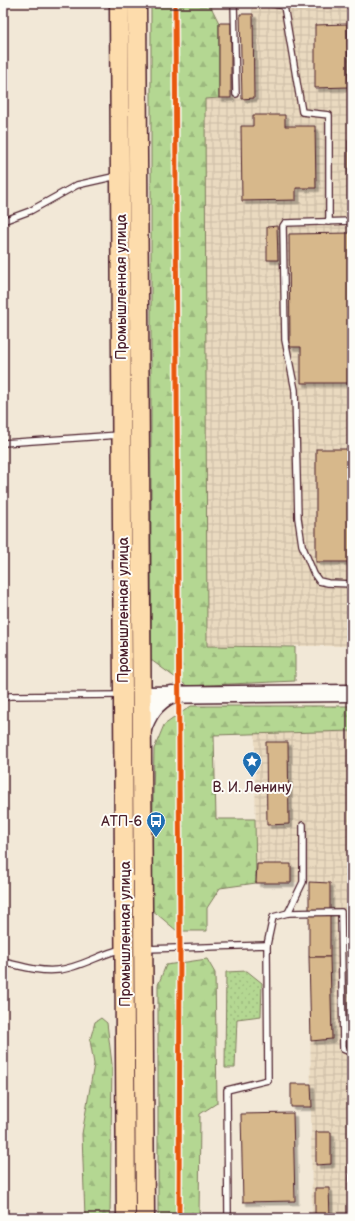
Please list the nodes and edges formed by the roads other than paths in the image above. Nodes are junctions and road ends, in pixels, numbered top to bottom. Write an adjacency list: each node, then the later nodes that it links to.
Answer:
1 (119, 3): 6 (main road, Промышленная улица)
2 (137, 3): 11 (main road, Промышленная улица)
3 (234, 3): 5 (lane)
4 (270, 3): 9 (lane)
5 (236, 94)
6 (120, 175): 7 (lane); 10 (main road, Промышленная улица)
7 (3, 221)
8 (352, 221): 9 (lane)
9 (329, 222): 13 (lane)
10 (122, 434): 11 (main road); 12 (lane); 16 (main road, Промышленная улица)
11 (140, 434): 17 (main road, Промышленная улица)
12 (3, 443)
13 (352, 584)
14 (352, 693): 15 (street, Промышленная улица)
15 (172, 694): 17 (street, Промышленная улица); 19 (street)
16 (123, 695): 17 (main road); 18 (lane); 23 (main road, Промышленная улица)
17 (142, 695): 19 (main road, Промышленная улица)
18 (3, 698)
19 (142, 733): 24 (main road, Промышленная улица)
20 (303, 825): 21 (lane)
21 (288, 914): 22 (lane); 26 (lane)
22 (267, 945): 24 (lane); 30 (lane)
23 (125, 949): 24 (main road); 25 (lane); 28 (main road, Промышленная улица)
24 (144, 949): 29 (main road, Промышленная улица)
25 (3, 962)
26 (352, 1053)
27 (352, 1146): 31 (lane)
28 (126, 1218)
29 (145, 1218)
30 (228, 1218)
31 (352, 1218)

